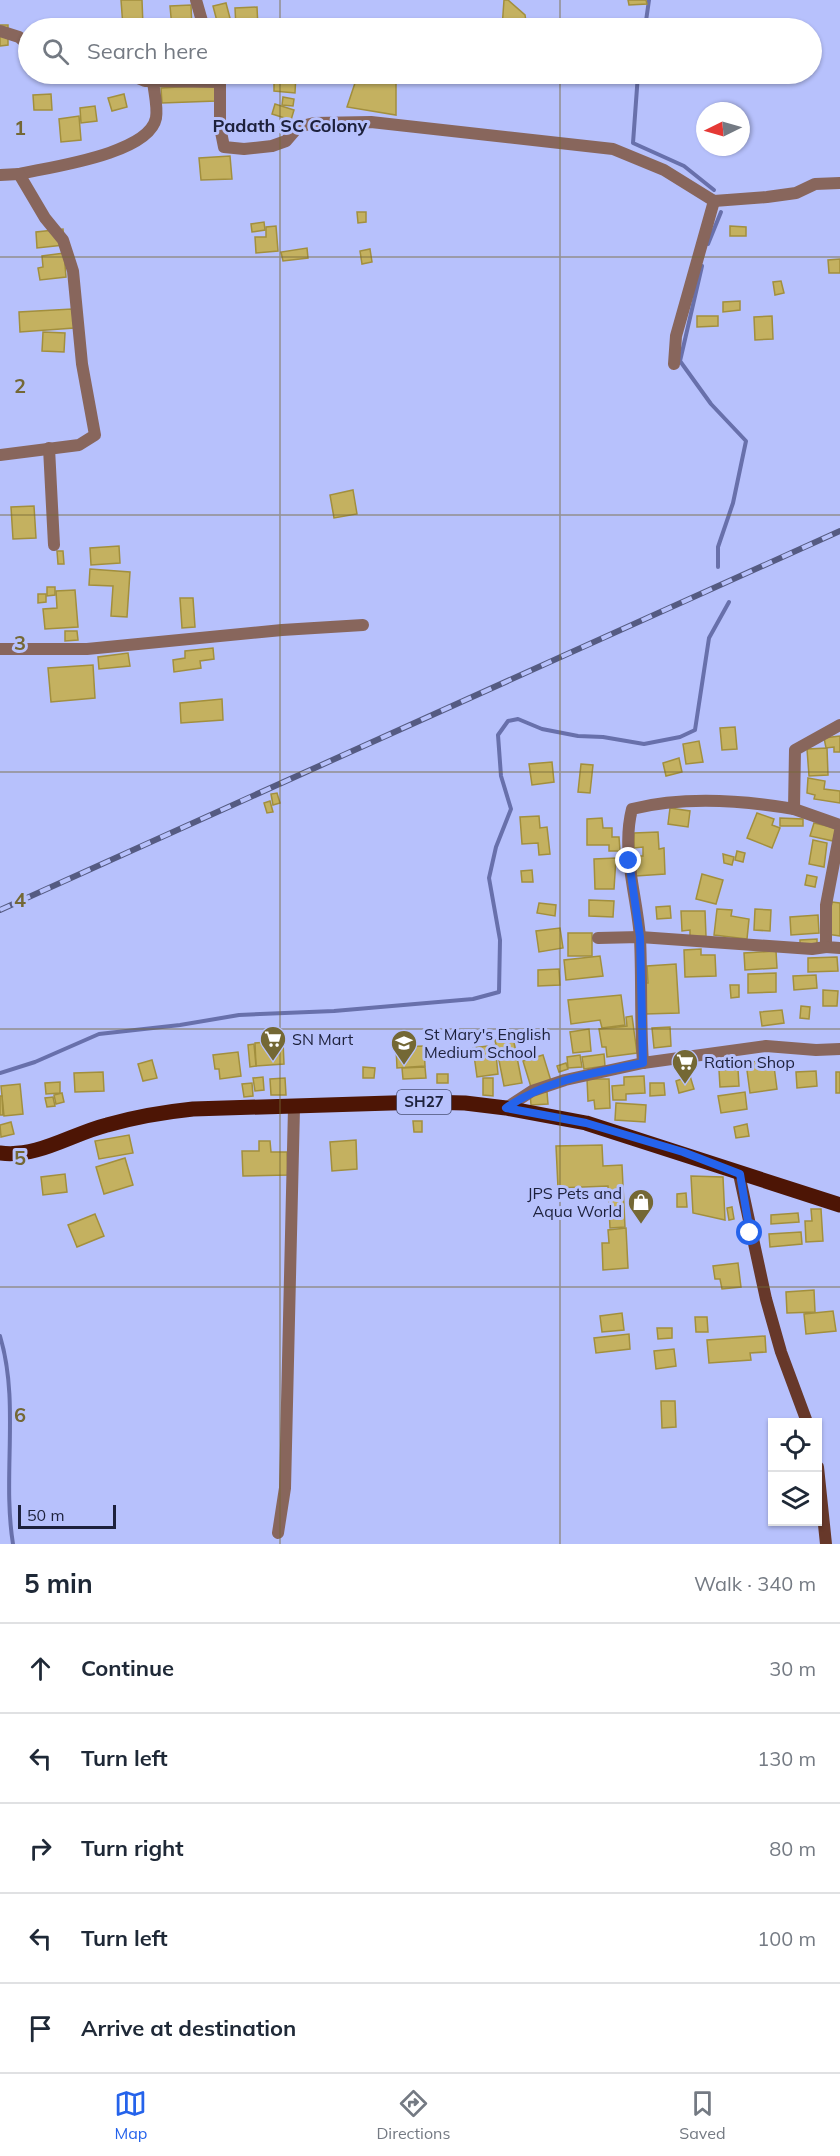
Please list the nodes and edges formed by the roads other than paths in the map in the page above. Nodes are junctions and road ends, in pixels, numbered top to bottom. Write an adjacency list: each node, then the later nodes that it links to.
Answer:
1 (196, 0): 2 (street)
2 (201, 18)
3 (0, 31): 4 (street)
4 (18, 38)
5 (153, 84): 7 (street)
6 (220, 84): 10 (street)
7 (19, 174): 8 (street); 12 (street)
8 (0, 175)
9 (840, 183): 10 (street)
10 (714, 201): 11 (street)
11 (674, 364)
12 (49, 448): 13 (street); 14 (street)
13 (0, 455)
14 (54, 545)
15 (363, 625): 16 (street)
16 (0, 649)
17 (840, 724): 18 (street)
18 (794, 809): 19 (street); 21 (street)
19 (840, 825)
20 (840, 831): 23 (street)
21 (640, 937): 22 (street); 23 (street); 26 (street)
22 (598, 938)
23 (826, 947): 24 (street)
24 (840, 948)
25 (840, 1049): 26 (street)
26 (643, 1063): 28 (street)
27 (294, 1108): 28 (main road, SH27); 29 (main road, SH27); 34 (street)
28 (506, 1108): 30 (main road, SH27)
29 (0, 1153)
30 (740, 1174): 31 (main road, SH27); 32 (street)
31 (840, 1205)
32 (806, 1418)
33 (819, 1472): 35 (street)
34 (279, 1533)
35 (826, 1544)

